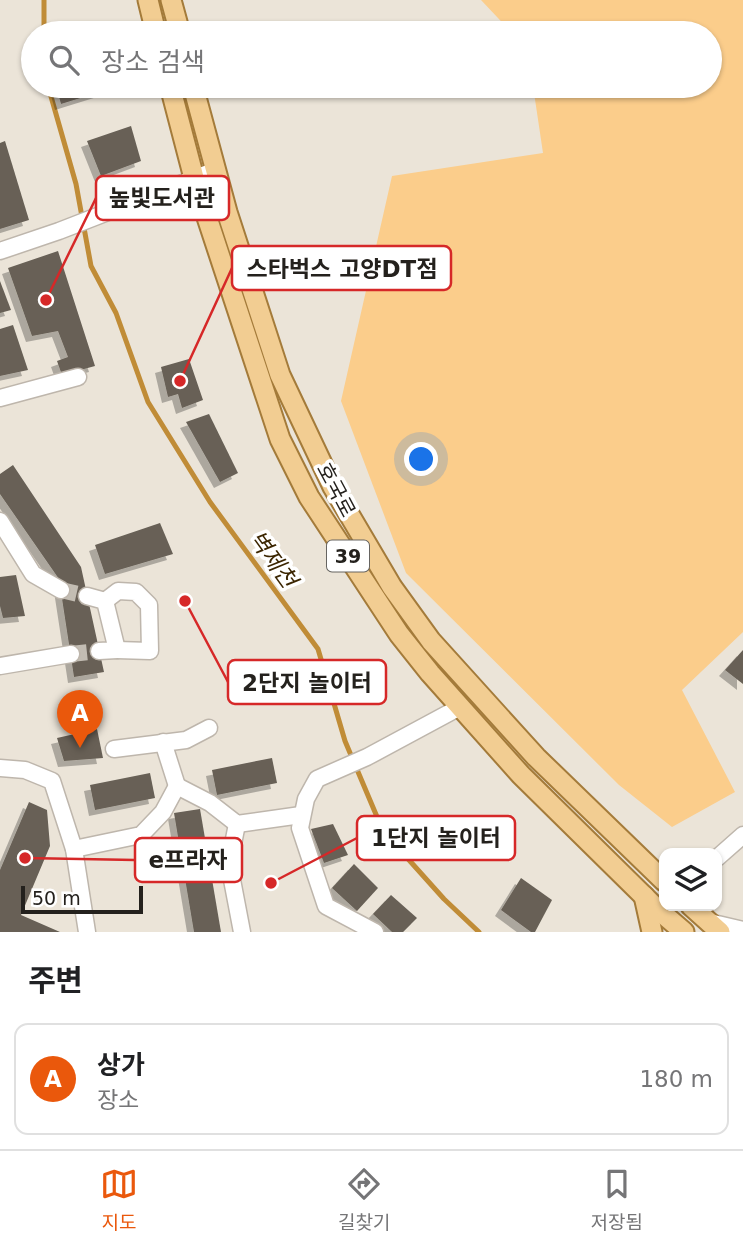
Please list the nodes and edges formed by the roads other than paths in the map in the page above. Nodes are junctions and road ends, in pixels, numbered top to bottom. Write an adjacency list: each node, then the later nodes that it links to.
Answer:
1 (148, 0): 3 (main road)
2 (171, 0): 4 (main road)
3 (153, 21)
4 (177, 21)
5 (173, 98): 8 (main road, 호국로 / 39)
6 (197, 98): 7 (main road, 호국로 / 39)
7 (216, 170): 8 (street); 31 (main road, 호국로 / 39)
8 (194, 178): 9 (street); 20 (main road, 호국로 / 39)
9 (0, 251)
10 (78, 376): 11 (street)
11 (0, 398)
12 (0, 521): 13 (street)
13 (61, 590)
14 (87, 596): 15 (street)
15 (105, 601): 16 (street); 16 (street)
16 (117, 650): 17 (street)
17 (99, 651)
18 (71, 654): 19 (street)
19 (0, 666)
20 (460, 707): 26 (street); 32 (main road, 호국로 / 39)
21 (209, 728): 22 (street)
22 (163, 742): 23 (street); 25 (street)
23 (114, 749)
24 (0, 768): 29 (street)
25 (177, 786): 27 (street); 29 (street)
26 (301, 815): 27 (street); 37 (street)
27 (237, 824): 36 (street)
28 (743, 835): 30 (street)
29 (74, 849): 35 (street)
30 (722, 854)
31 (659, 876)
32 (644, 895): 38 (main road); 39 (main road, 호국로 / 39)
33 (709, 923): 34 (street)
34 (743, 930)
35 (87, 932)
36 (242, 932)
37 (375, 932)
38 (652, 932)
39 (684, 932)

